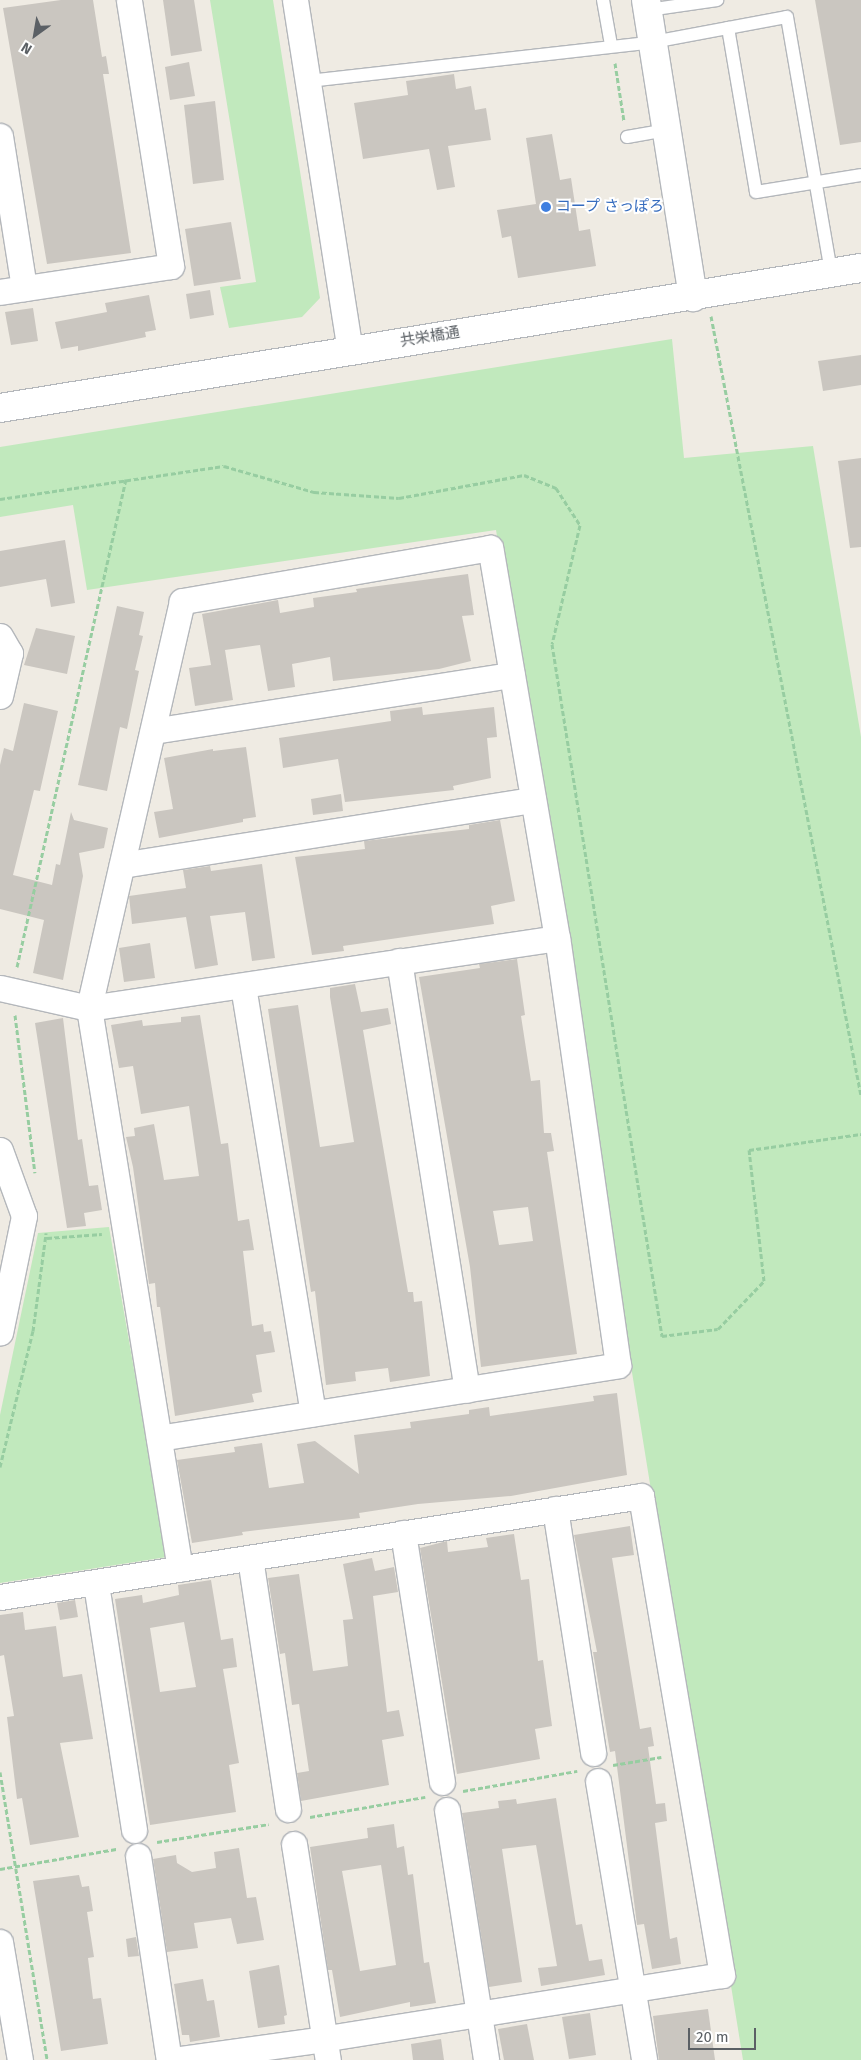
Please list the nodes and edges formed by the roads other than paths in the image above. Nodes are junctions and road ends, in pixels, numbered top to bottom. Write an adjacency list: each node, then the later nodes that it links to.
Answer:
1 (129, 0): 17 (street)
2 (295, 0): 9 (street)
3 (604, 0): 8 (lane)
4 (717, 0): 5 (lane)
5 (647, 5): 7 (street)
6 (728, 28): 7 (lane); 14 (lane); 14 (lane)
7 (653, 42): 8 (lane); 10 (street)
8 (611, 45): 9 (lane)
9 (308, 81): 20 (street)
10 (666, 130): 12 (lane); 19 (street)
11 (0, 136): 17 (street)
12 (627, 137)
13 (861, 175): 14 (lane)
14 (815, 182): 16 (lane)
15 (861, 268): 16 (street, 共栄橋通)
16 (831, 273): 19 (street, 共栄橋通)
17 (24, 288): 18 (street)
18 (0, 292)
19 (701, 296): 20 (street, 共栄橋通)
20 (350, 350): 21 (street, 共栄橋通)
21 (0, 408)
22 (0, 636): 24 (street)
23 (512, 675): 25 (street); 25 (street); 26 (street)
24 (0, 696)
25 (153, 731): 27 (street)
26 (533, 800): 27 (street); 28 (street)
27 (122, 865): 32 (street)
28 (557, 938): 29 (street); 35 (street)
29 (398, 961): 30 (street); 35 (street)
30 (243, 986): 32 (street); 36 (street)
31 (6, 989): 32 (street)
32 (89, 1008): 37 (street)
33 (0, 1150): 34 (street)
34 (1, 1323)
35 (467, 1390): 36 (street)
36 (313, 1414): 37 (street)
37 (160, 1438): 41 (street)
38 (555, 1509): 39 (street); 49 (street); 49 (street)
39 (403, 1533): 40 (street); 50 (street)
40 (250, 1558): 41 (street); 44 (street)
41 (180, 1569): 42 (street)
42 (96, 1584): 43 (street); 45 (street)
43 (0, 1597)
44 (286, 1817)
45 (134, 1830)
46 (294, 1844): 51 (street)
47 (137, 1849): 53 (street)
48 (0, 1942): 52 (street)
49 (633, 1988): 50 (street); 55 (street)
50 (480, 2014): 51 (street); 54 (street)
51 (326, 2050): 53 (street)
52 (20, 2060)
53 (171, 2060)
54 (486, 2060)
55 (644, 2060)

